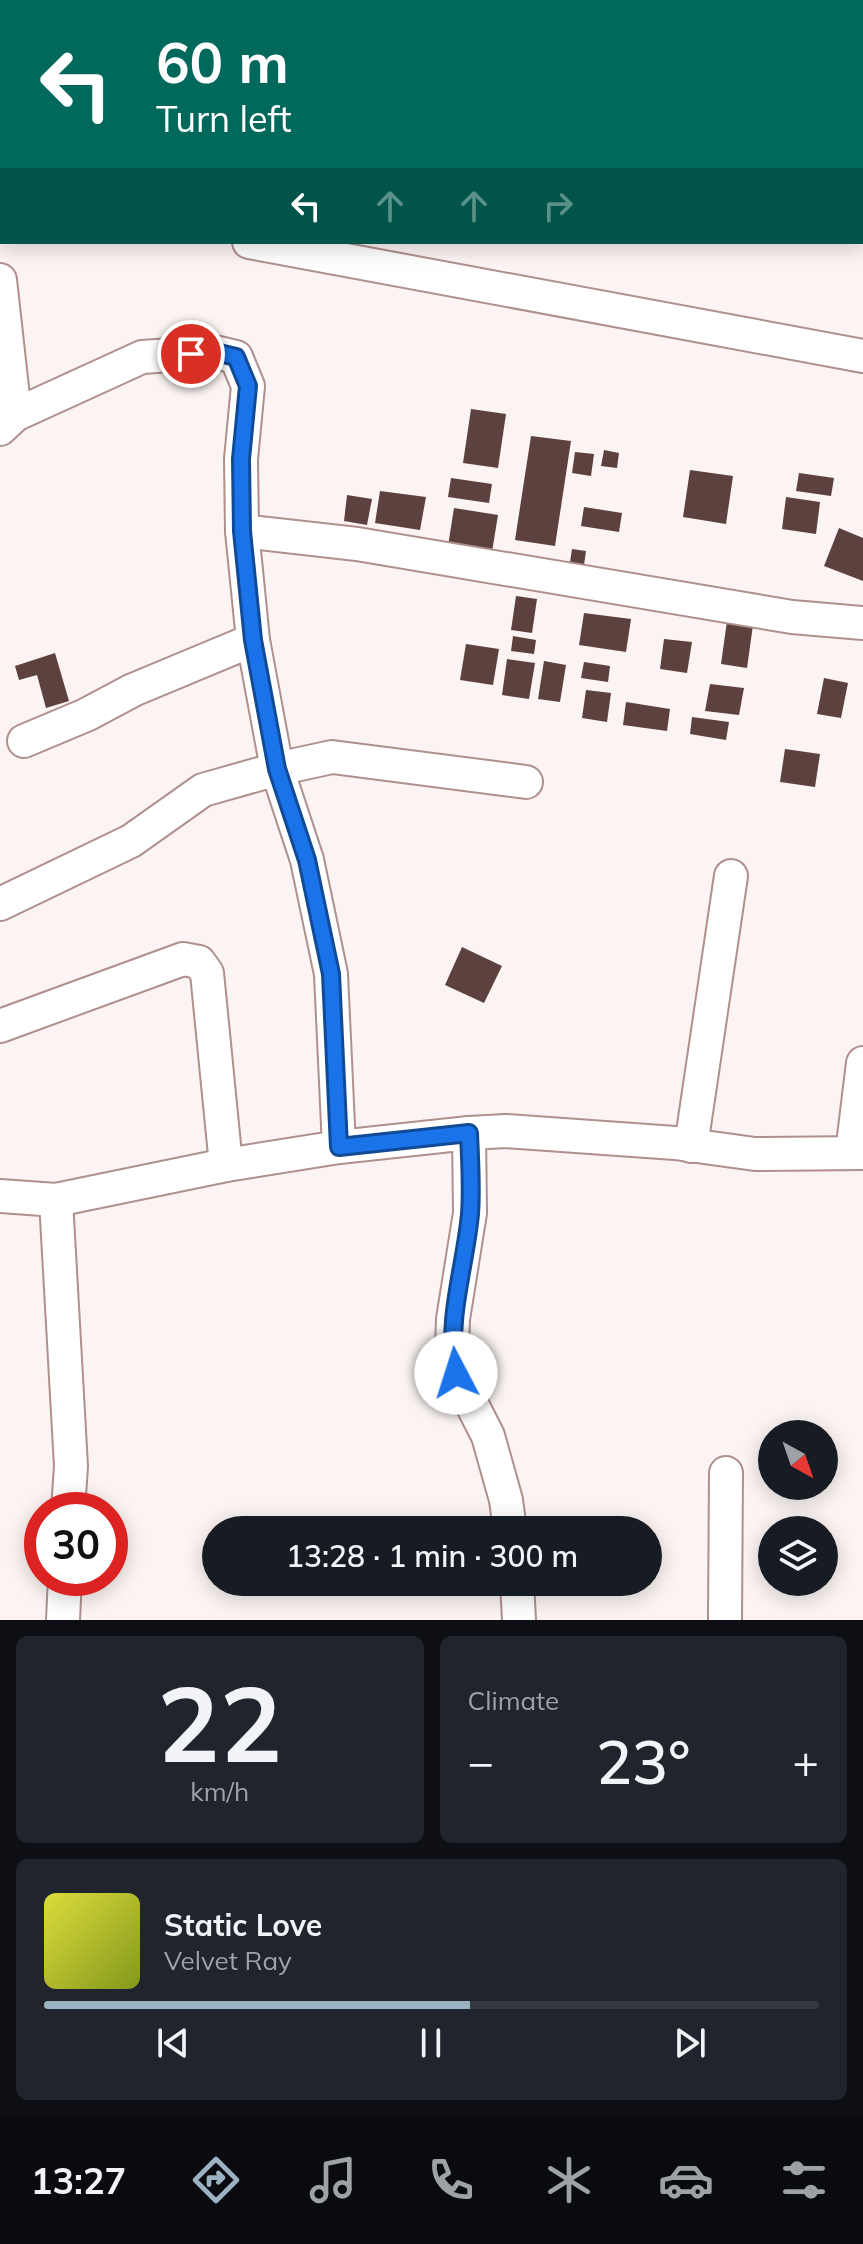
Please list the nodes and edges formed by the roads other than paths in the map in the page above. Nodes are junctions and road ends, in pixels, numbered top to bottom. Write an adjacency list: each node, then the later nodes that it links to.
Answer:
1 (260, 244): 3 (street)
2 (0, 280): 4 (street)
3 (863, 356)
4 (7, 422): 5 (street)
5 (242, 531): 6 (street); 7 (street)
6 (863, 623)
7 (253, 640): 8 (street); 9 (street)
8 (24, 741)
9 (277, 769): 10 (street); 12 (street); 17 (street)
10 (526, 782)
11 (731, 876): 16 (street)
12 (0, 904)
13 (0, 1026): 19 (street)
14 (863, 1063): 18 (street)
15 (469, 1133): 16 (street); 17 (street); 24 (street)
16 (691, 1146): 18 (street)
17 (339, 1147): 19 (street)
18 (858, 1153)
19 (226, 1165): 21 (street)
20 (0, 1196): 21 (street)
21 (56, 1200): 23 (street)
22 (726, 1473): 29 (street)
23 (69, 1492)
24 (508, 1516)
25 (64, 1596): 27 (street)
26 (518, 1596): 28 (street)
27 (63, 1620)
28 (519, 1620)
29 (725, 1620)

